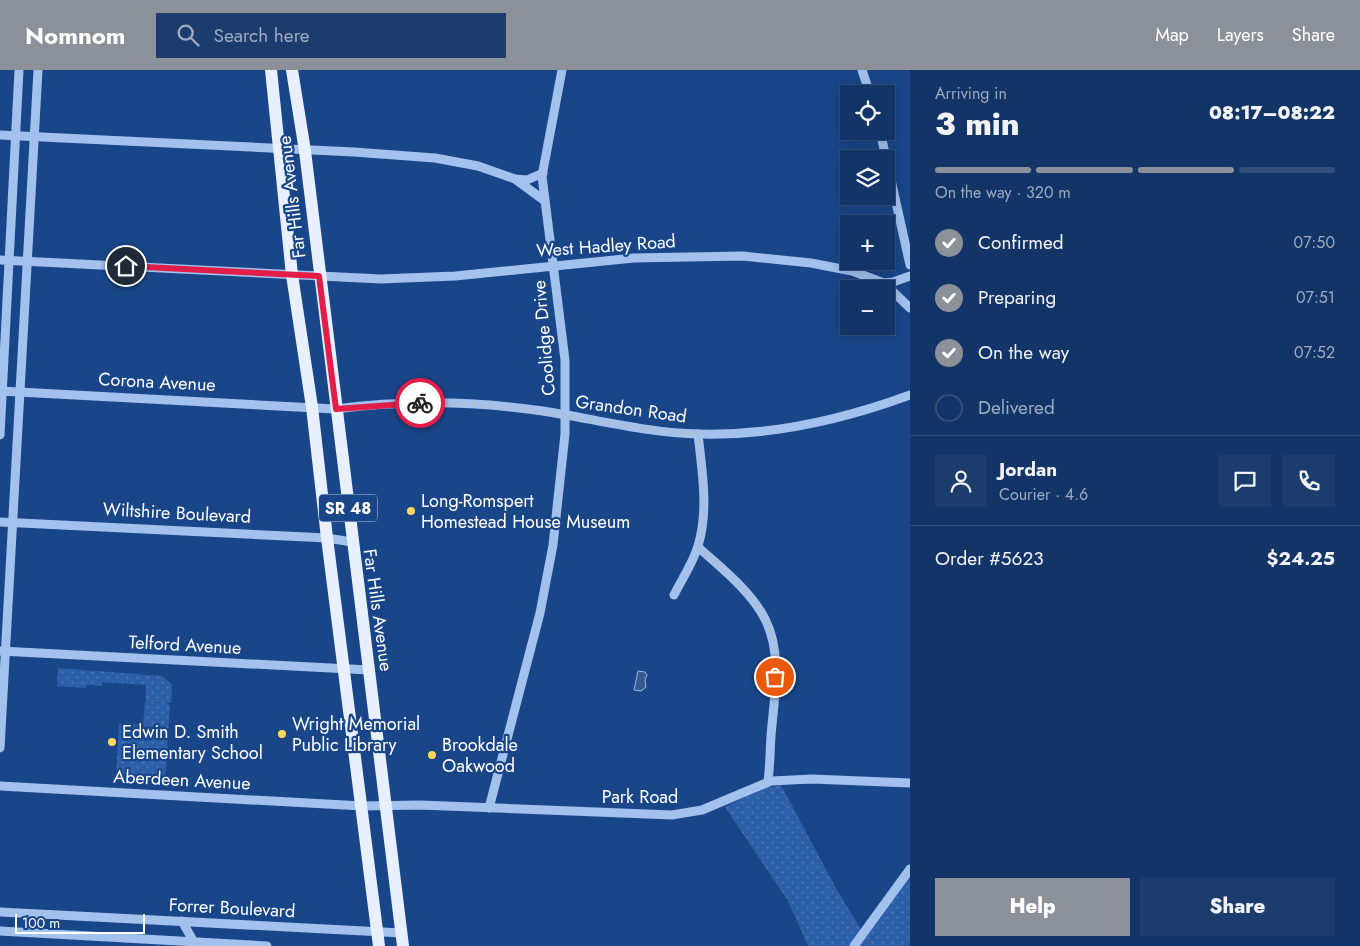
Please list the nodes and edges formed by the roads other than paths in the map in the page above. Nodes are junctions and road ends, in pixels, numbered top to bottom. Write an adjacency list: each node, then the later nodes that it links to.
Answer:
1 (19, 70): 9 (street)
2 (38, 70): 10 (street)
3 (271, 70): 12 (main road, Far Hills Avenue / SR 48)
4 (292, 70): 13 (main road, Far Hills Avenue / SR 48)
5 (562, 70): 14 (street, Coolidge Drive)
6 (862, 70): 7 (street)
7 (867, 85)
8 (0, 135): 9 (street)
9 (16, 136): 10 (street); 17 (street)
10 (34, 137): 12 (street); 18 (street)
11 (882, 140): 20 (street)
12 (278, 149): 13 (street); 21 (main road, Far Hills Avenue / SR 48)
13 (305, 151): 15 (street); 22 (main road, Far Hills Avenue / SR 48)
14 (543, 172): 15 (street); 16 (street, Coolidge Drive)
15 (515, 179): 16 (street)
16 (545, 201): 19 (street, Coolidge Drive)
17 (5, 260): 18 (street, West Hadley Road); 28 (street)
18 (27, 261): 21 (street, West Hadley Road); 29 (street)
19 (554, 265): 22 (street, West Hadley Road); 24 (street, West Hadley Road); 33 (street, Coolidge Drive)
20 (910, 265)
21 (292, 275): 22 (street, West Hadley Road); 31 (main road, Far Hills Avenue / SR 48)
22 (319, 276): 32 (main road, Far Hills Avenue / SR 48)
23 (910, 276): 25 (street)
24 (875, 280)
25 (895, 281)
26 (895, 294): 27 (street, West Hadley Road)
27 (910, 308)
28 (1, 391): 29 (street, Corona Avenue); 35 (street)
29 (19, 392): 31 (street, Corona Avenue); 37 (street)
30 (910, 395): 34 (street, Grandon Road)
31 (312, 407): 32 (street, Grandon Road); 38 (main road, Far Hills Avenue / SR 48)
32 (336, 409): 33 (street, Grandon Road); 39 (main road, Far Hills Avenue / SR 48)
33 (566, 416): 34 (street, Grandon Road); 51 (street, Coolidge Drive)
34 (698, 434): 40 (street)
35 (0, 435)
36 (0, 522): 37 (street, Wiltshire Boulevard)
37 (12, 522): 38 (street, Wiltshire Boulevard); 42 (street)
38 (327, 538): 39 (street, Wiltshire Boulevard); 43 (main road, Far Hills Avenue / SR 48)
39 (352, 542): 44 (main road, Far Hills Avenue / SR 48)
40 (698, 547): 41 (street); 46 (street)
41 (674, 594)
42 (2, 652): 43 (street, Telford Avenue); 45 (street)
43 (345, 670): 44 (street, Telford Avenue); 49 (main road, Far Hills Avenue / SR 48)
44 (369, 670): 50 (main road, Far Hills Avenue / SR 48)
45 (0, 748)
46 (768, 781): 47 (street, Park Road); 51 (street, Park Road)
47 (910, 783)
48 (0, 786): 49 (street, Aberdeen Avenue)
49 (362, 806): 50 (street, Park Road); 56 (main road, Far Hills Avenue / SR 48)
50 (386, 806): 51 (street, Park Road); 57 (main road, Far Hills Avenue / SR 48)
51 (489, 808)
52 (910, 869): 62 (street)
53 (0, 912): 54 (street, Forrer Boulevard)
54 (182, 922): 56 (street, Forrer Boulevard); 58 (street)
55 (0, 931): 58 (street, Forrer Boulevard)
56 (378, 932): 57 (street, Forrer Boulevard); 60 (main road, Far Hills Avenue / SR 48)
57 (402, 933): 61 (main road, Far Hills Avenue / SR 48)
58 (195, 945): 59 (street, Forrer Boulevard)
59 (267, 946)
60 (379, 946)
61 (404, 946)
62 (854, 946)

